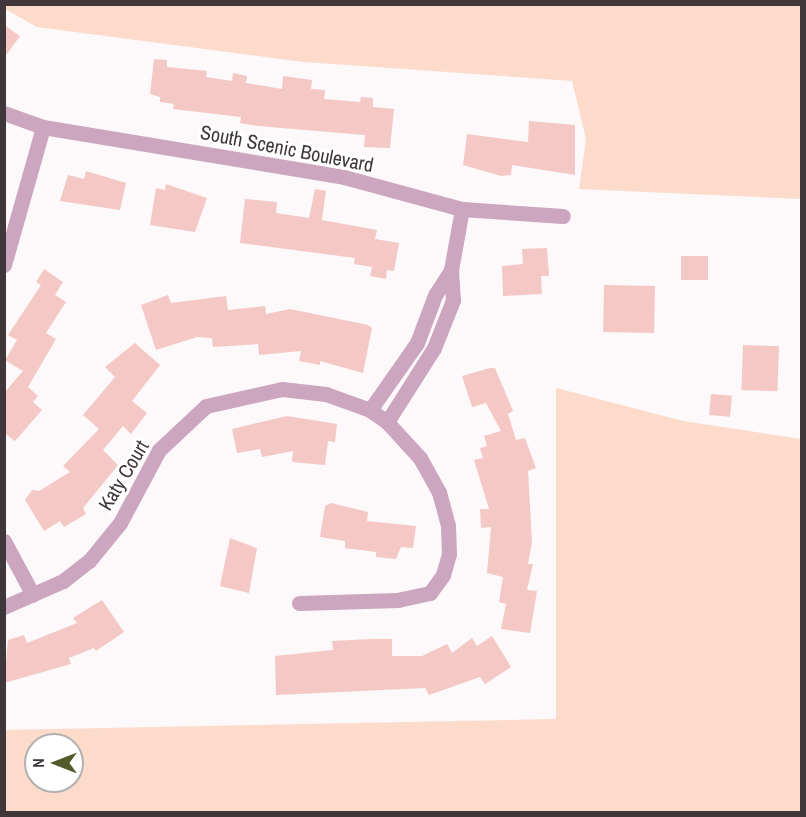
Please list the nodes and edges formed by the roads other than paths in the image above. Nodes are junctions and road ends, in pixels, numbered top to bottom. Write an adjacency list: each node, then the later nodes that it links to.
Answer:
1 (4, 113): 2 (street, South Scenic Boulevard)
2 (43, 127): 3 (street, South Scenic Boulevard); 5 (street)
3 (462, 209): 4 (street, South Scenic Boulevard); 6 (street)
4 (563, 216)
5 (4, 265)
6 (451, 270): 7 (street); 8 (street)
7 (370, 410): 8 (street, Katy Court); 10 (street, Katy Court)
8 (387, 422): 11 (street, Katy Court)
9 (4, 541): 10 (street)
10 (33, 595): 12 (street, Katy Court)
11 (299, 603)
12 (4, 607)

